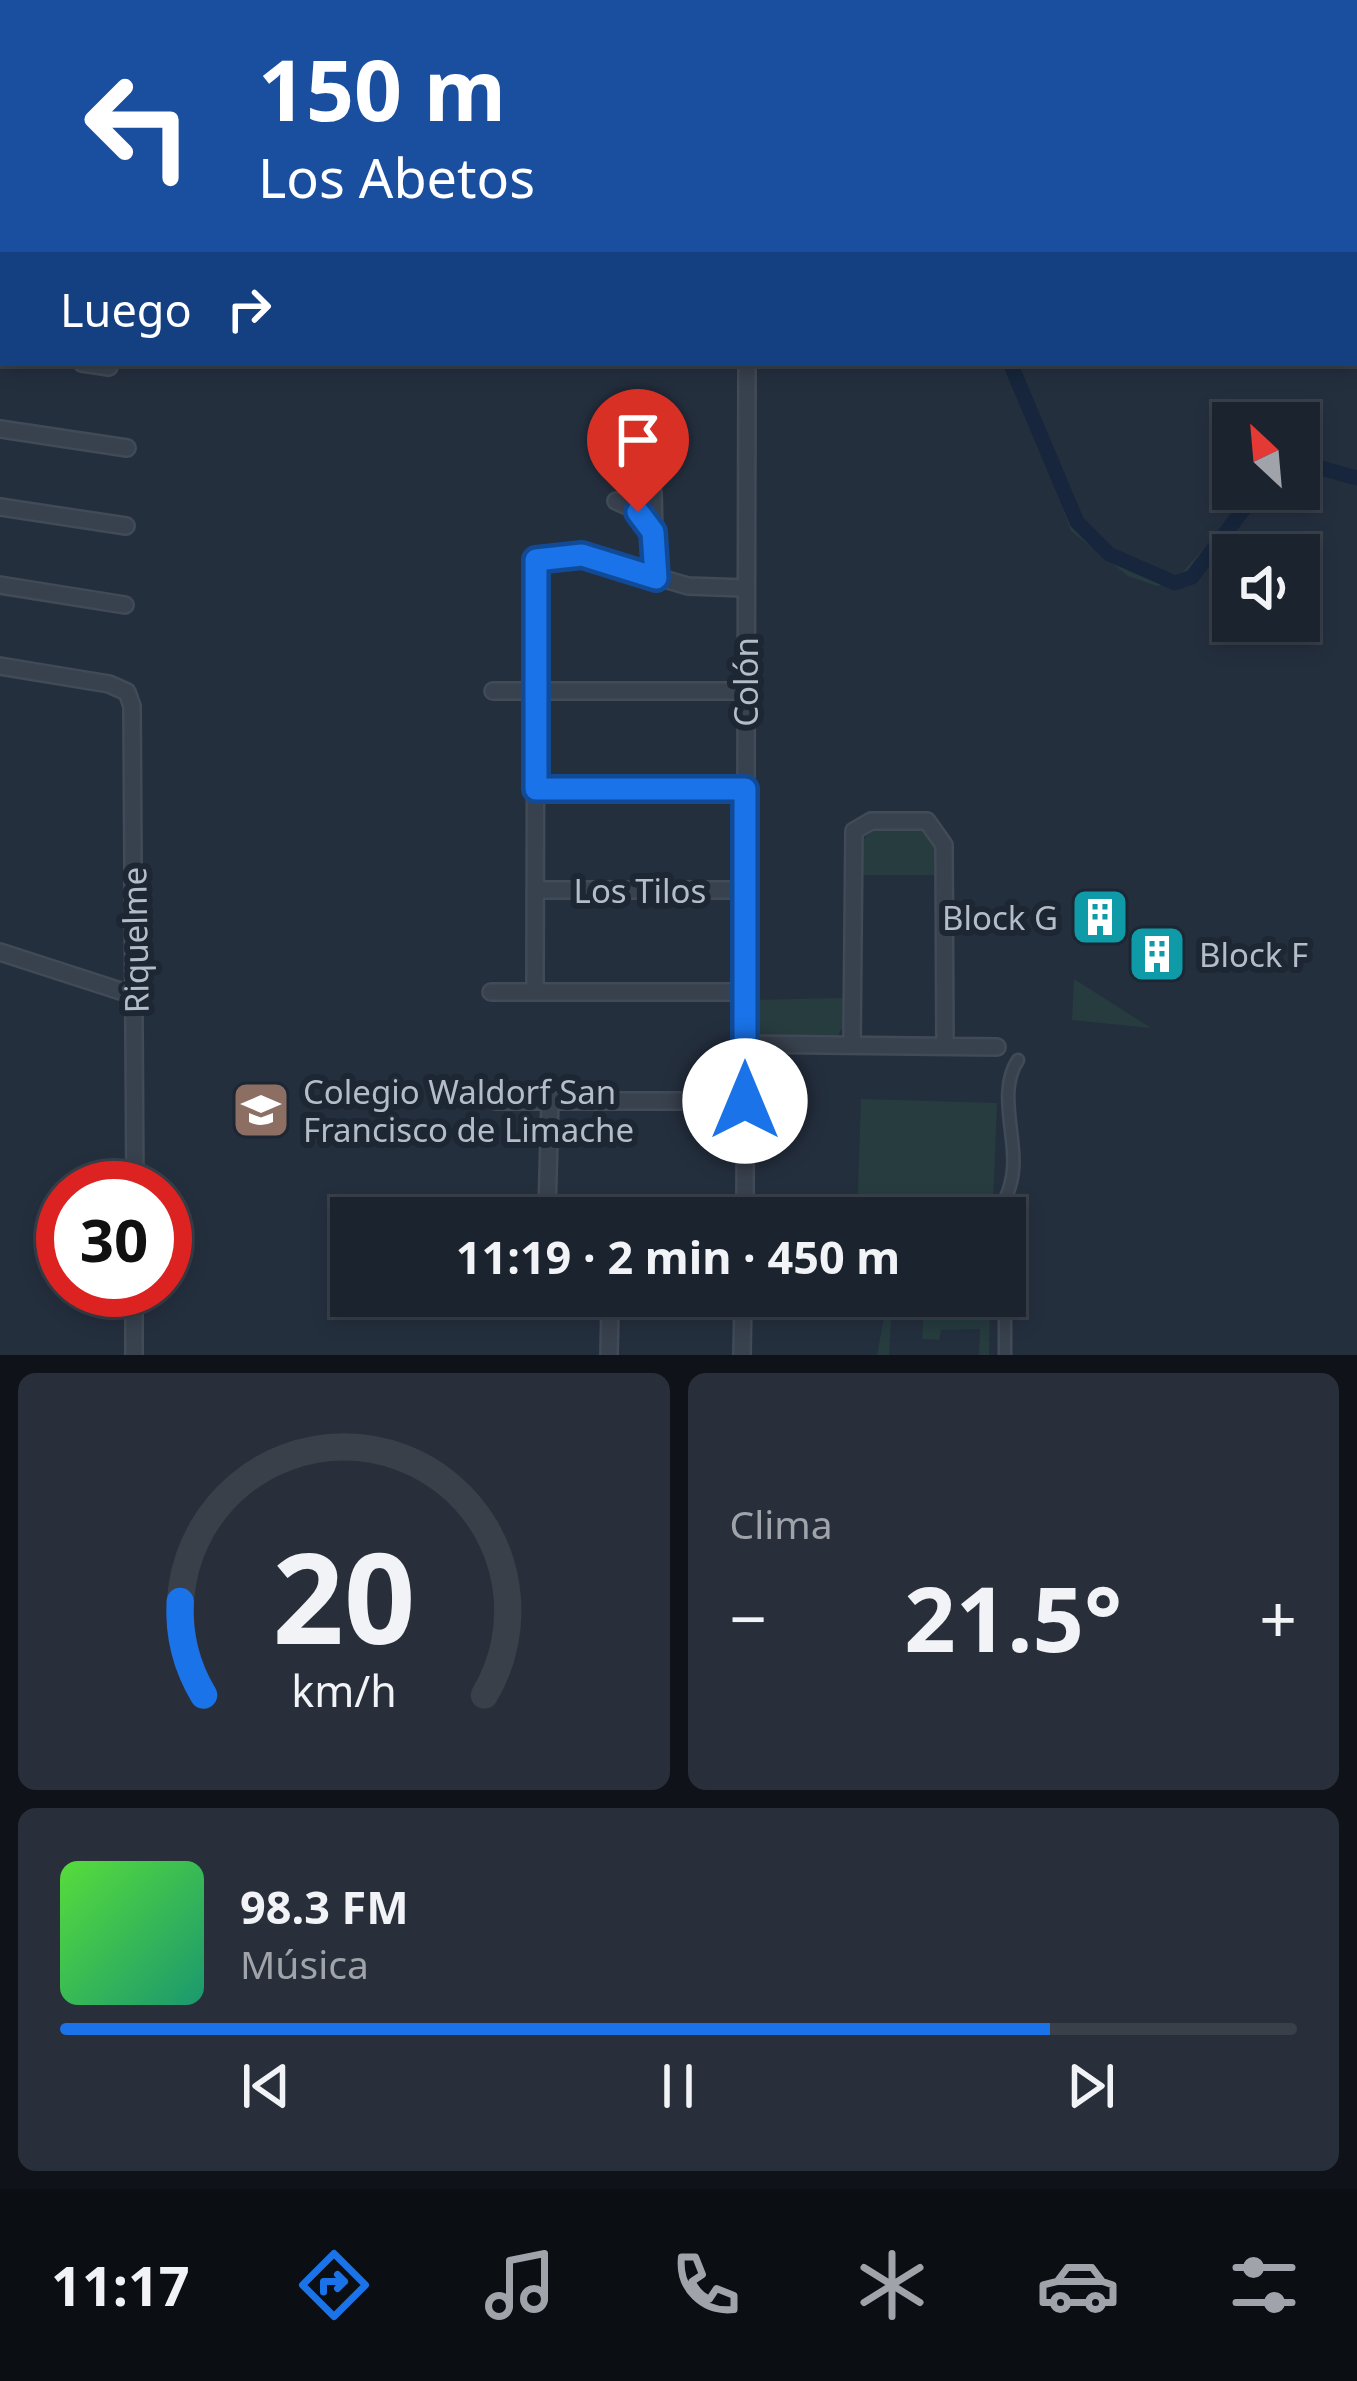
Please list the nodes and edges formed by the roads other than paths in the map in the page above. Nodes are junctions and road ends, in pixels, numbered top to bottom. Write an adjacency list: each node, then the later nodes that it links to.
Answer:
1 (102, 366): 3 (street)
2 (747, 366): 13 (street, Colón)
3 (109, 367)
4 (0, 429): 5 (street)
5 (127, 448)
6 (653, 492): 10 (street)
7 (616, 501): 10 (street)
8 (0, 507): 9 (street)
9 (126, 526)
10 (653, 532): 11 (street)
11 (656, 578): 13 (street); 18 (street)
12 (0, 585): 14 (street)
13 (744, 588): 16 (street, Colón)
14 (125, 605)
15 (0, 666): 27 (street, Riquelme)
16 (745, 691): 18 (street); 20 (street, Colón)
17 (493, 692): 18 (street)
18 (536, 692): 19 (street)
19 (536, 789): 20 (street); 21 (street)
20 (745, 789): 22 (street, Colón)
21 (536, 890): 22 (street, Los Tilos); 25 (street)
22 (745, 890): 26 (street, Colón)
23 (0, 952): 27 (street)
24 (491, 992): 25 (street)
25 (535, 992): 26 (street)
26 (745, 992): 29 (street, Colón)
27 (136, 996): 36 (street, Riquelme)
28 (852, 1042): 29 (street); 30 (street); 30 (street)
29 (745, 1044): 35 (street, Colón)
30 (945, 1046): 31 (street)
31 (997, 1047)
32 (1018, 1060): 39 (street)
33 (495, 1100): 34 (street)
34 (550, 1100): 35 (street); 37 (street)
35 (745, 1101): 38 (street, Colón)
36 (135, 1161)
37 (547, 1197)
38 (745, 1197)
39 (1003, 1197)
40 (134, 1317): 44 (street)
41 (610, 1317): 45 (street)
42 (742, 1317): 46 (street)
43 (1005, 1317): 47 (street)
44 (134, 1355)
45 (609, 1355)
46 (742, 1355)
47 (1005, 1355)

